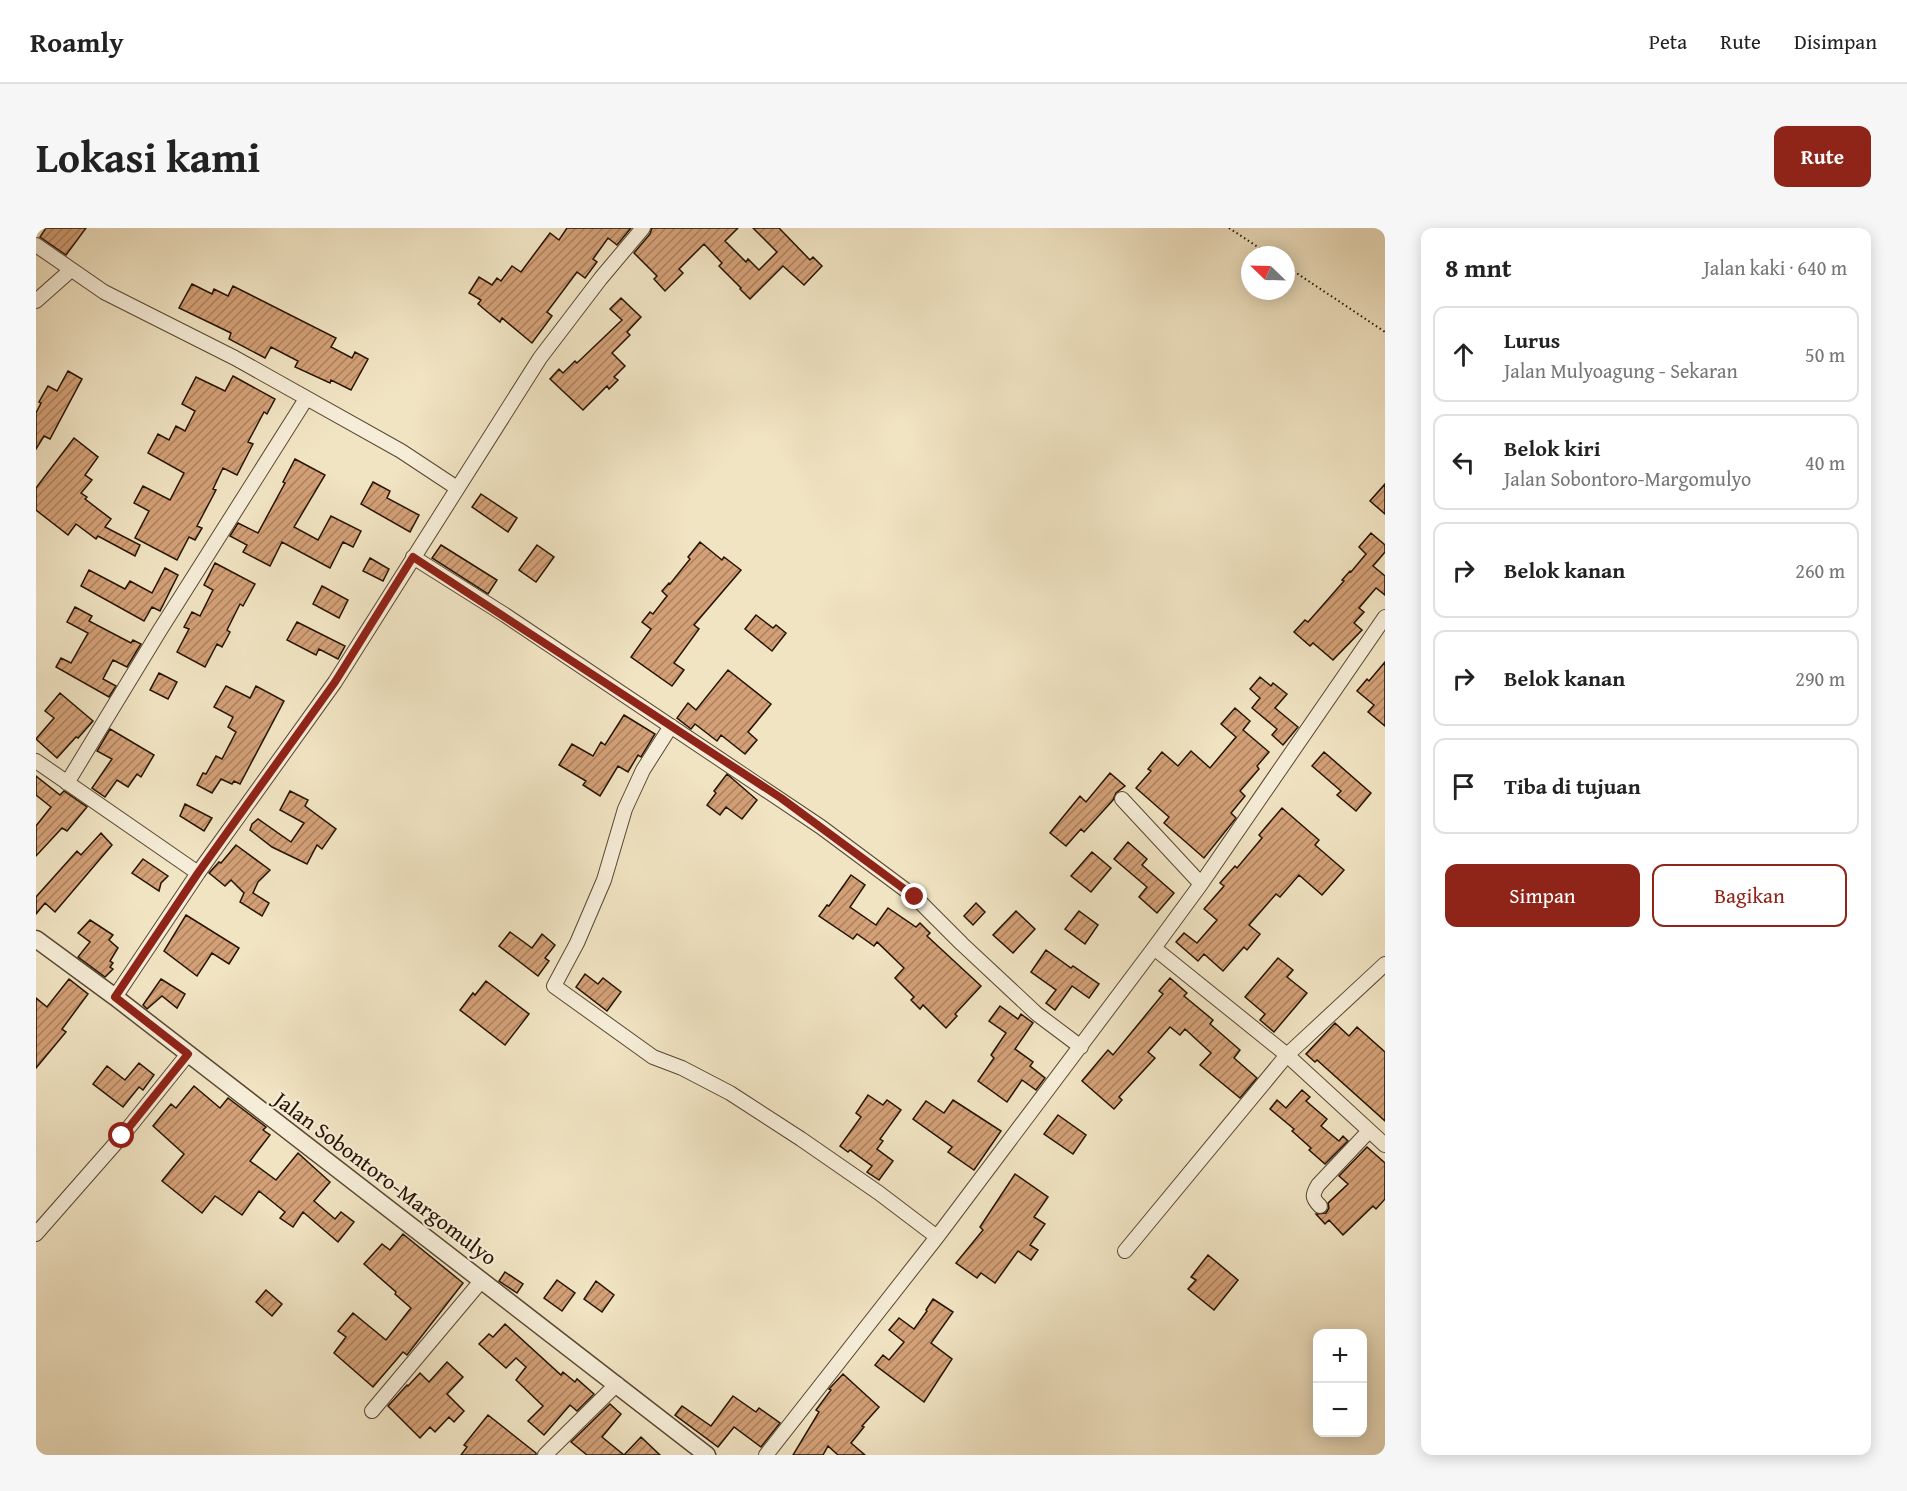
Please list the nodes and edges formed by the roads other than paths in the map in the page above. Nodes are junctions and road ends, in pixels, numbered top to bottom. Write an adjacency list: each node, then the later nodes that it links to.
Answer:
1 (643, 228): 6 (street)
2 (36, 245): 3 (street)
3 (71, 270): 4 (street); 5 (street)
4 (36, 301)
5 (306, 399): 6 (street); 11 (street)
6 (457, 488): 7 (street)
7 (413, 557): 9 (street); 13 (street)
8 (1385, 617): 14 (street)
9 (671, 726): 19 (street); 26 (street)
10 (36, 761): 11 (street)
11 (67, 783): 13 (street)
12 (1122, 799): 14 (street)
13 (198, 873): 18 (street)
14 (1201, 884): 16 (street)
15 (36, 939): 18 (street, Jalan Sobontoro-Margomulyo)
16 (1154, 948): 19 (street); 21 (street)
17 (1385, 964): 21 (street)
18 (115, 997): 20 (street, Jalan Sobontoro-Margomulyo)
19 (1081, 1047): 26 (street)
20 (188, 1054): 25 (street); 28 (street, Jalan Sobontoro-Margomulyo)
21 (1287, 1055): 22 (street); 27 (street)
22 (1369, 1131): 23 (street); 24 (street)
23 (1385, 1144)
24 (1320, 1206)
25 (36, 1234)
26 (938, 1237): 33 (street)
27 (1125, 1251)
28 (482, 1280): 29 (street, Jalan Sobontoro-Margomulyo); 30 (street)
29 (617, 1384): 31 (street); 32 (street, Jalan Sobontoro-Margomulyo)
30 (372, 1411)
31 (545, 1455)
32 (707, 1455)
33 (766, 1455)

